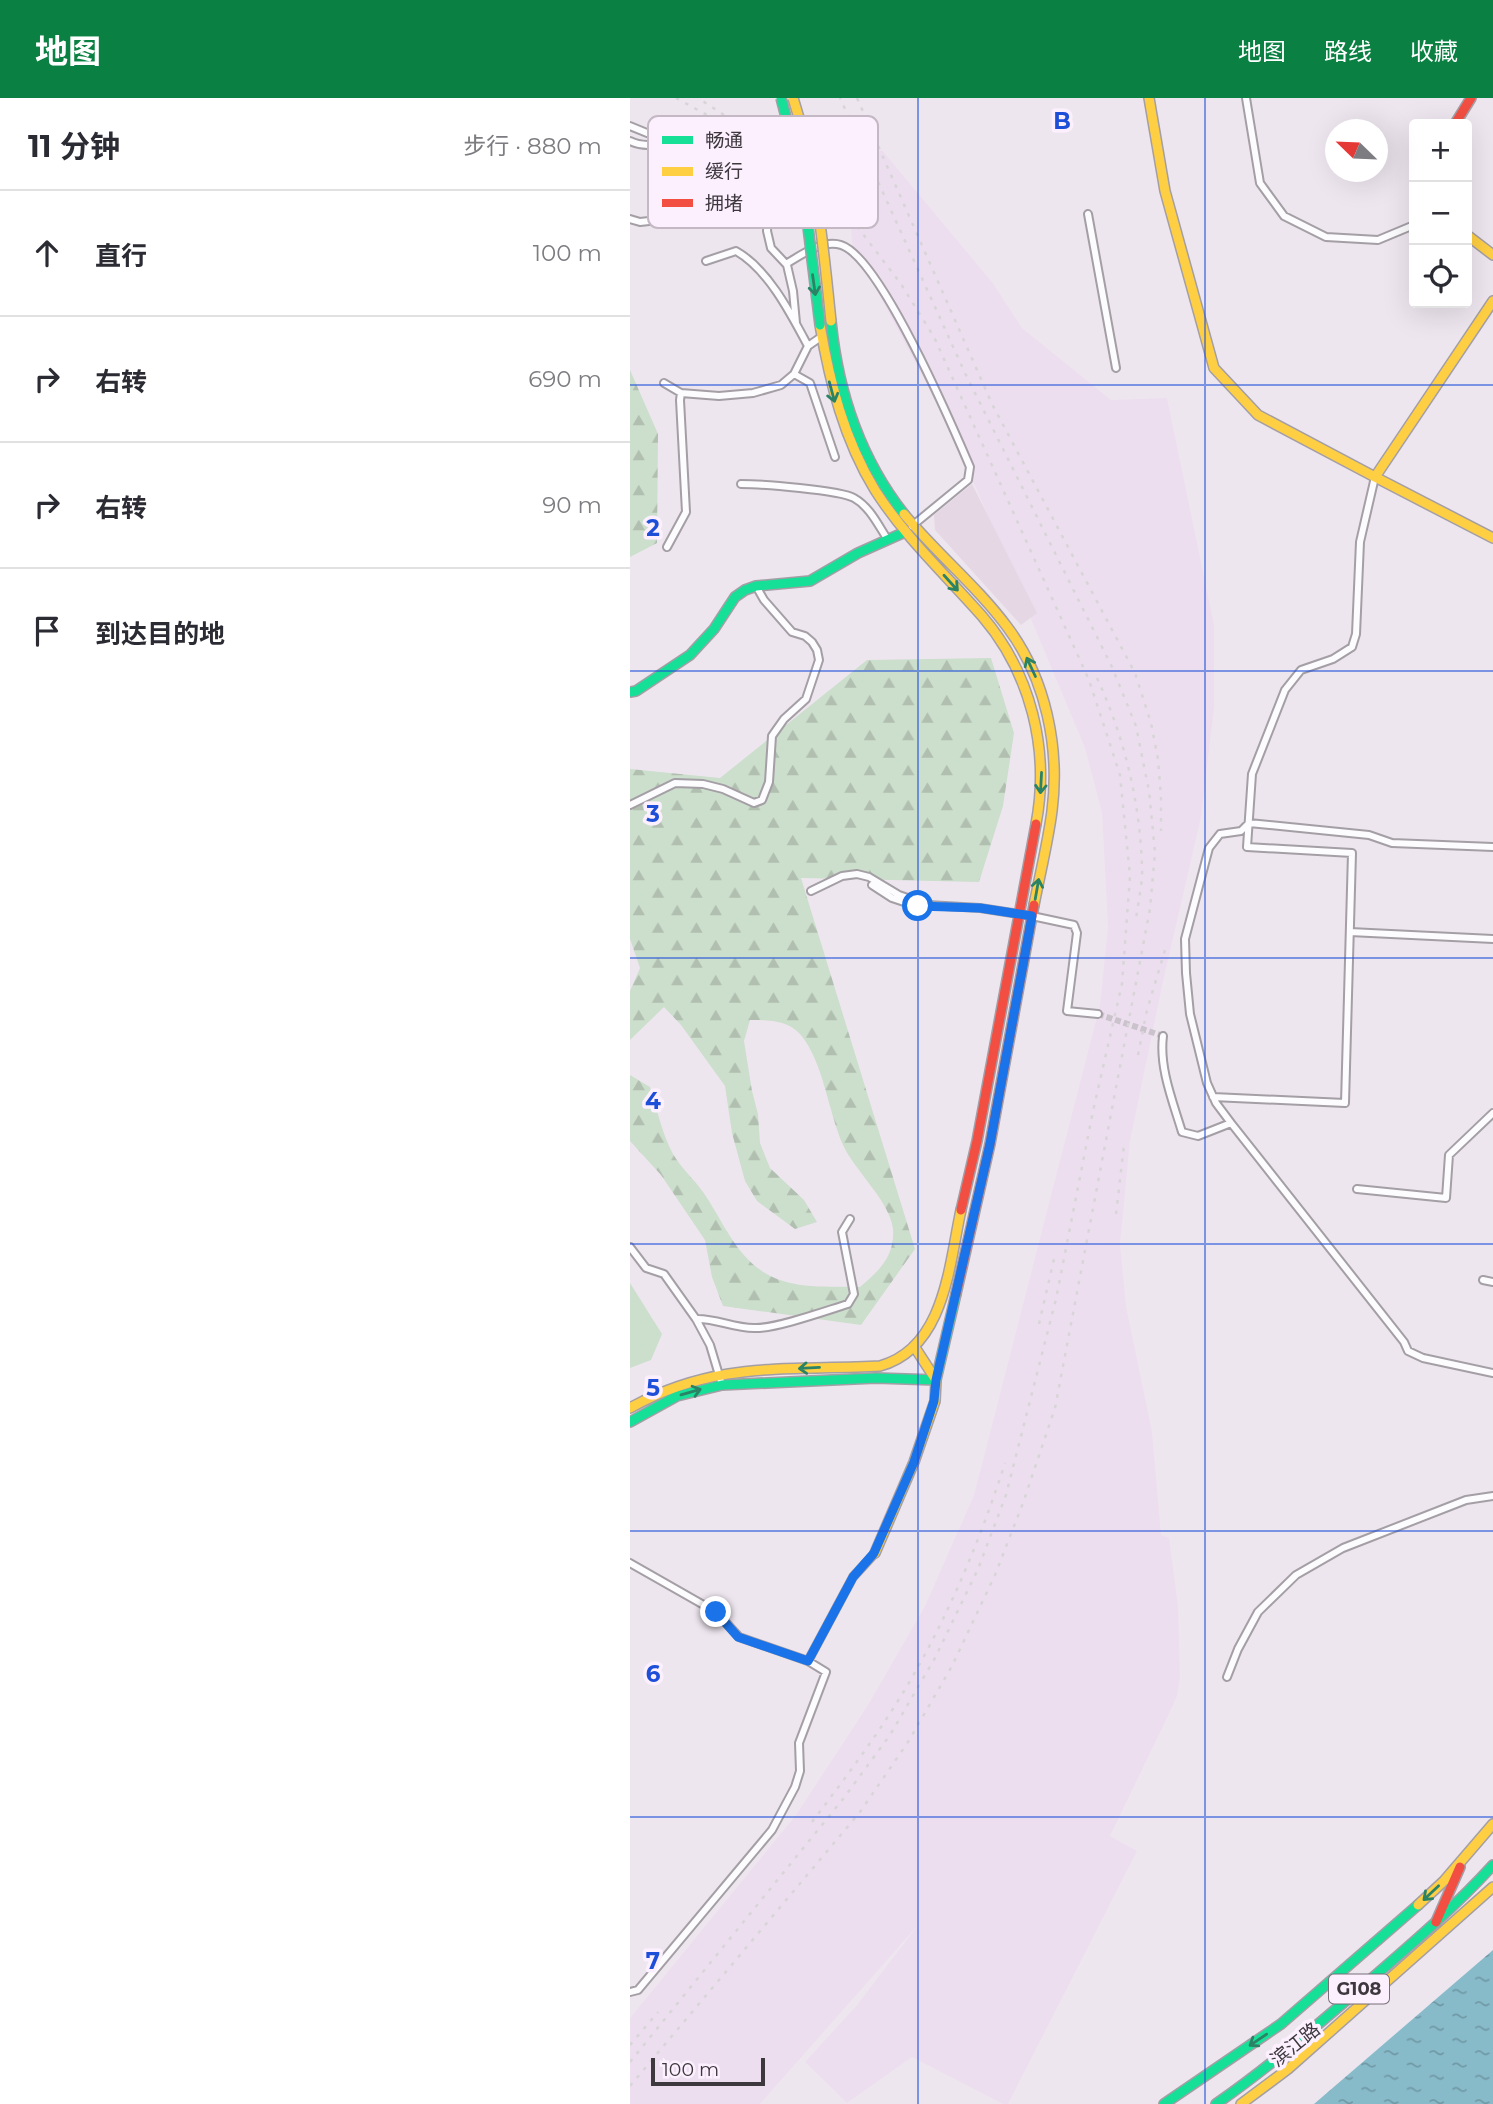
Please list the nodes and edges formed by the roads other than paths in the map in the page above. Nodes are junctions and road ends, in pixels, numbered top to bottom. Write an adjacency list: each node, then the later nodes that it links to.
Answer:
1 (781, 98): 6 (main road, one-way to 6, bridge)
2 (793, 98): 7 (main road, bridge)
3 (1149, 98): 33 (main road)
4 (1246, 98): 16 (street)
5 (1471, 98): 8 (main road)
6 (786, 116)
7 (799, 116)
8 (1458, 119)
9 (630, 126): 10 (street)
10 (648, 133)
11 (630, 141): 12 (street)
12 (648, 145)
13 (1088, 214): 28 (street)
14 (630, 219): 15 (street)
15 (648, 221)
16 (1409, 227)
17 (767, 228): 23 (street)
18 (809, 228): 26 (main road, one-way to 26, bridge)
19 (821, 228): 35 (main road, bridge)
20 (1472, 239): 21 (main road)
21 (1493, 255)
22 (706, 261): 25 (street)
23 (786, 264): 25 (street); 35 (street)
24 (1493, 301): 33 (main road)
25 (796, 323): 27 (street)
26 (821, 337): 27 (street); 36 (main road, one-way to 36)
27 (808, 345): 29 (street)
28 (1116, 368)
29 (794, 374): 31 (street); 32 (street)
30 (664, 383): 31 (street)
31 (681, 393): 39 (street)
32 (835, 457)
33 (1375, 477): 37 (main road); 43 (street)
34 (741, 484): 38 (street)
35 (914, 525): 36 (street); 49 (main road, one-way to 35)
36 (905, 532): 38 (main road); 48 (main road, one-way to 48)
37 (1493, 538)
38 (888, 540): 40 (main road)
39 (667, 547)
40 (756, 586): 41 (main road); 42 (street)
41 (630, 692)
42 (630, 805)
43 (1249, 823): 44 (street); 50 (street); 54 (street)
44 (1493, 847)
45 (872, 885): 47 (street)
46 (811, 891): 47 (street)
47 (934, 905): 48 (street)
48 (1020, 914): 49 (street); 63 (main road)
49 (1032, 916): 52 (street); 66 (main road)
50 (1350, 932): 51 (street); 54 (street)
51 (1493, 939)
52 (1098, 1014)
53 (1163, 1036): 56 (street)
54 (1213, 1097): 56 (street)
55 (1493, 1113): 57 (street)
56 (1231, 1123): 65 (street)
57 (1357, 1189)
58 (850, 1219): 62 (street)
59 (630, 1247): 62 (street)
60 (1483, 1280): 61 (street)
61 (1493, 1282)
62 (696, 1320): 64 (street)
63 (914, 1346): 64 (main road, one-way to 64); 66 (main road)
64 (718, 1373): 67 (street); 68 (main road)
65 (1493, 1373)
66 (936, 1380): 67 (main road); 71 (main road)
67 (722, 1385): 69 (main road, one-way to 67)
68 (630, 1407)
69 (630, 1422)
70 (1493, 1496): 74 (street)
71 (874, 1553): 73 (street)
72 (630, 1563): 73 (street)
73 (808, 1661): 80 (street)
74 (1227, 1676)
75 (1493, 1824): 76 (main road)
76 (1465, 1856): 79 (main road); 81 (main road, one-way to 81)
77 (1493, 1865): 79 (main road, 滨江路 / G108)
78 (1493, 1887): 83 (main road, 滨江路 / G108)
79 (1435, 1922): 82 (main road, 滨江路 / G108)
80 (630, 1992)
81 (1164, 2104)
82 (1216, 2104)
83 (1241, 2104)

